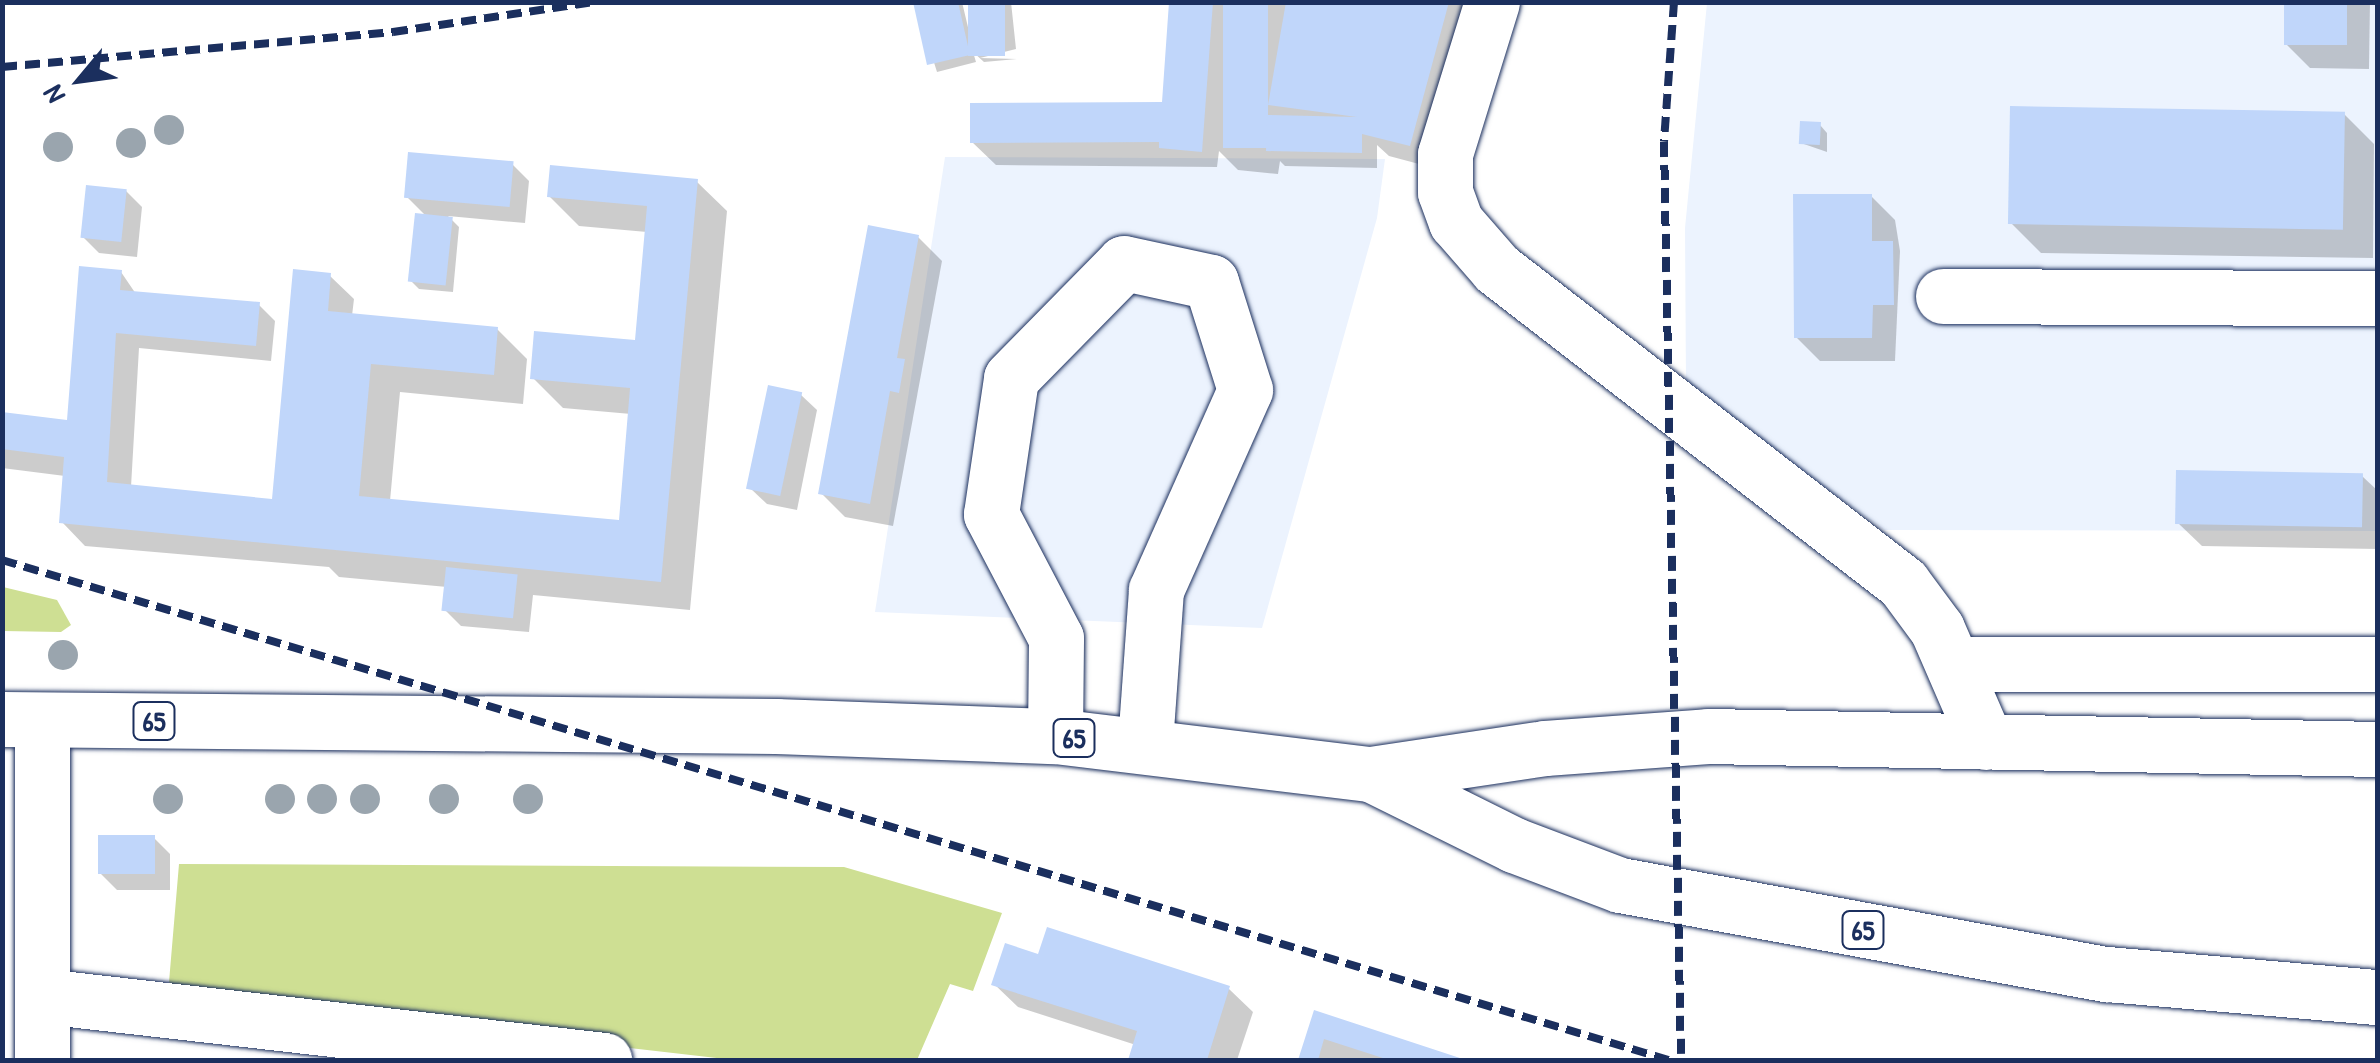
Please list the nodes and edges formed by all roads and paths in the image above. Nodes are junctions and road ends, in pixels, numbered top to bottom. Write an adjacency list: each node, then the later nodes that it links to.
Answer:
1 (1492, 2): 4 (main road)
2 (1942, 296): 3 (main road)
3 (2378, 298)
4 (1953, 664): 5 (main road); 8 (main road)
5 (2378, 664)
6 (22, 719): 7 (main road, 65); 12 (main road)
7 (1055, 736): 9 (main road, 65); 9 (main road)
8 (1986, 742): 10 (main road, 65); 11 (main road, 65)
9 (1145, 744): 11 (main road, 65)
10 (2378, 750)
11 (1372, 774): 13 (main road, 65)
12 (43, 996): 14 (main road); 15 (main road)
13 (2378, 997)
14 (42, 1060)
15 (604, 1060)

